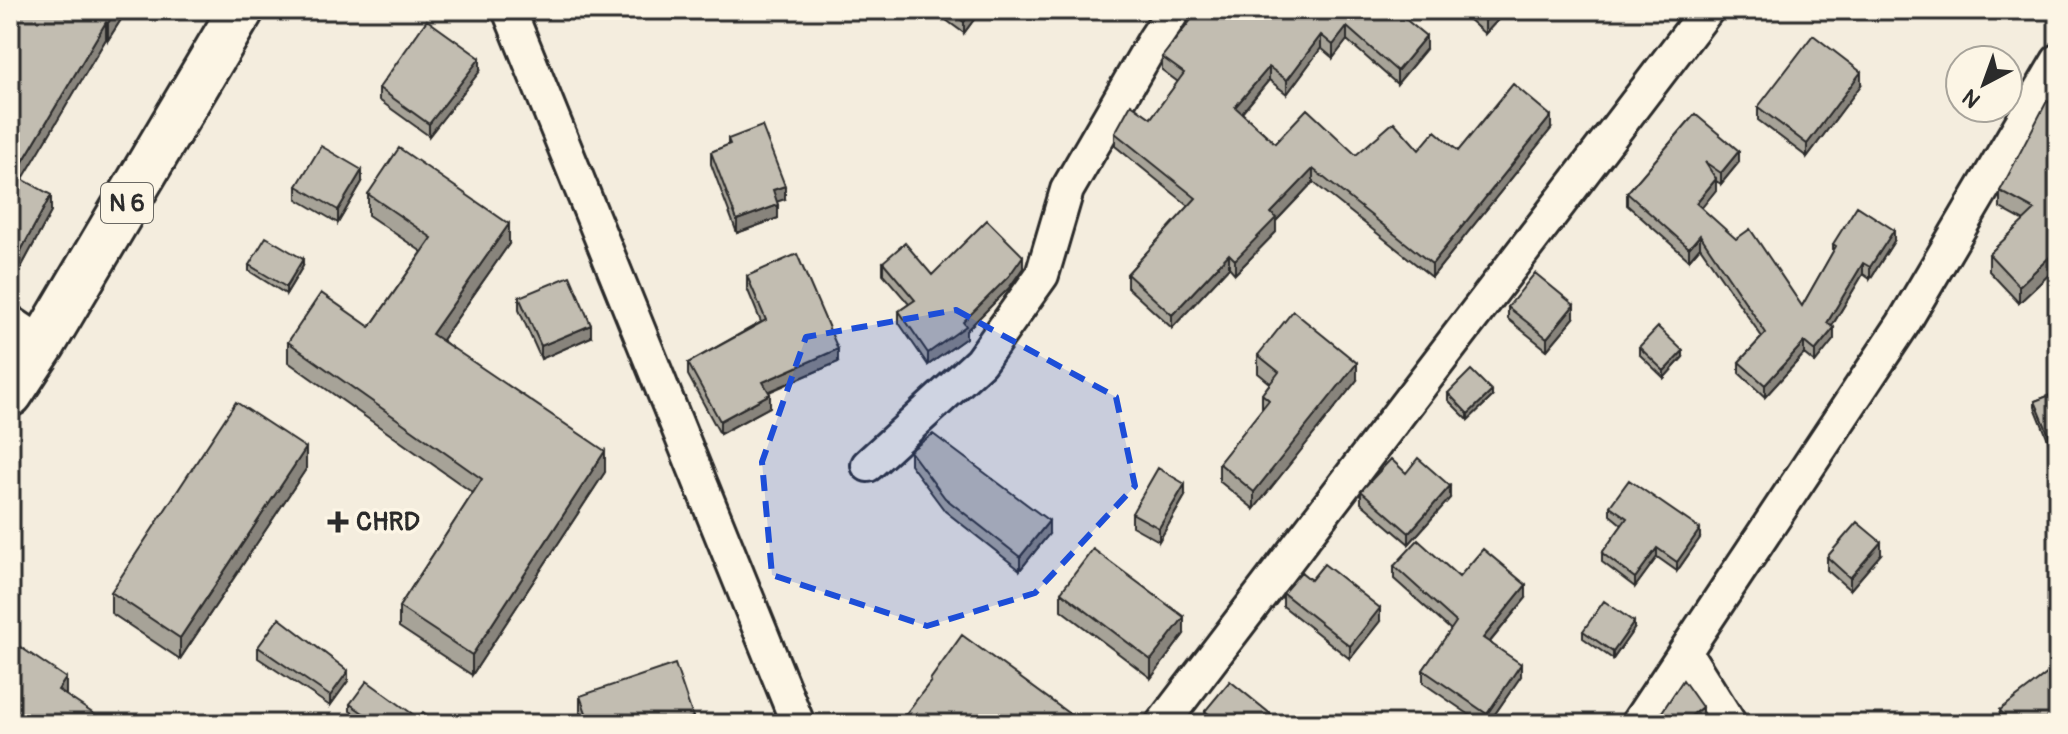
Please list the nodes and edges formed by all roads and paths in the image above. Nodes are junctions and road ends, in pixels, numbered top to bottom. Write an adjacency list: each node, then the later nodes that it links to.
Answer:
1 (241, 10): 6 (main road, N 6)
2 (509, 10): 10 (street)
3 (1174, 10): 8 (street)
4 (1707, 10): 11 (street)
5 (2058, 61): 9 (street)
6 (27, 333): 7 (main road, N 6)
7 (10, 394)
8 (868, 465)
9 (1685, 652): 12 (street); 13 (street)
10 (798, 724)
11 (1162, 724)
12 (1637, 724)
13 (1730, 724)

